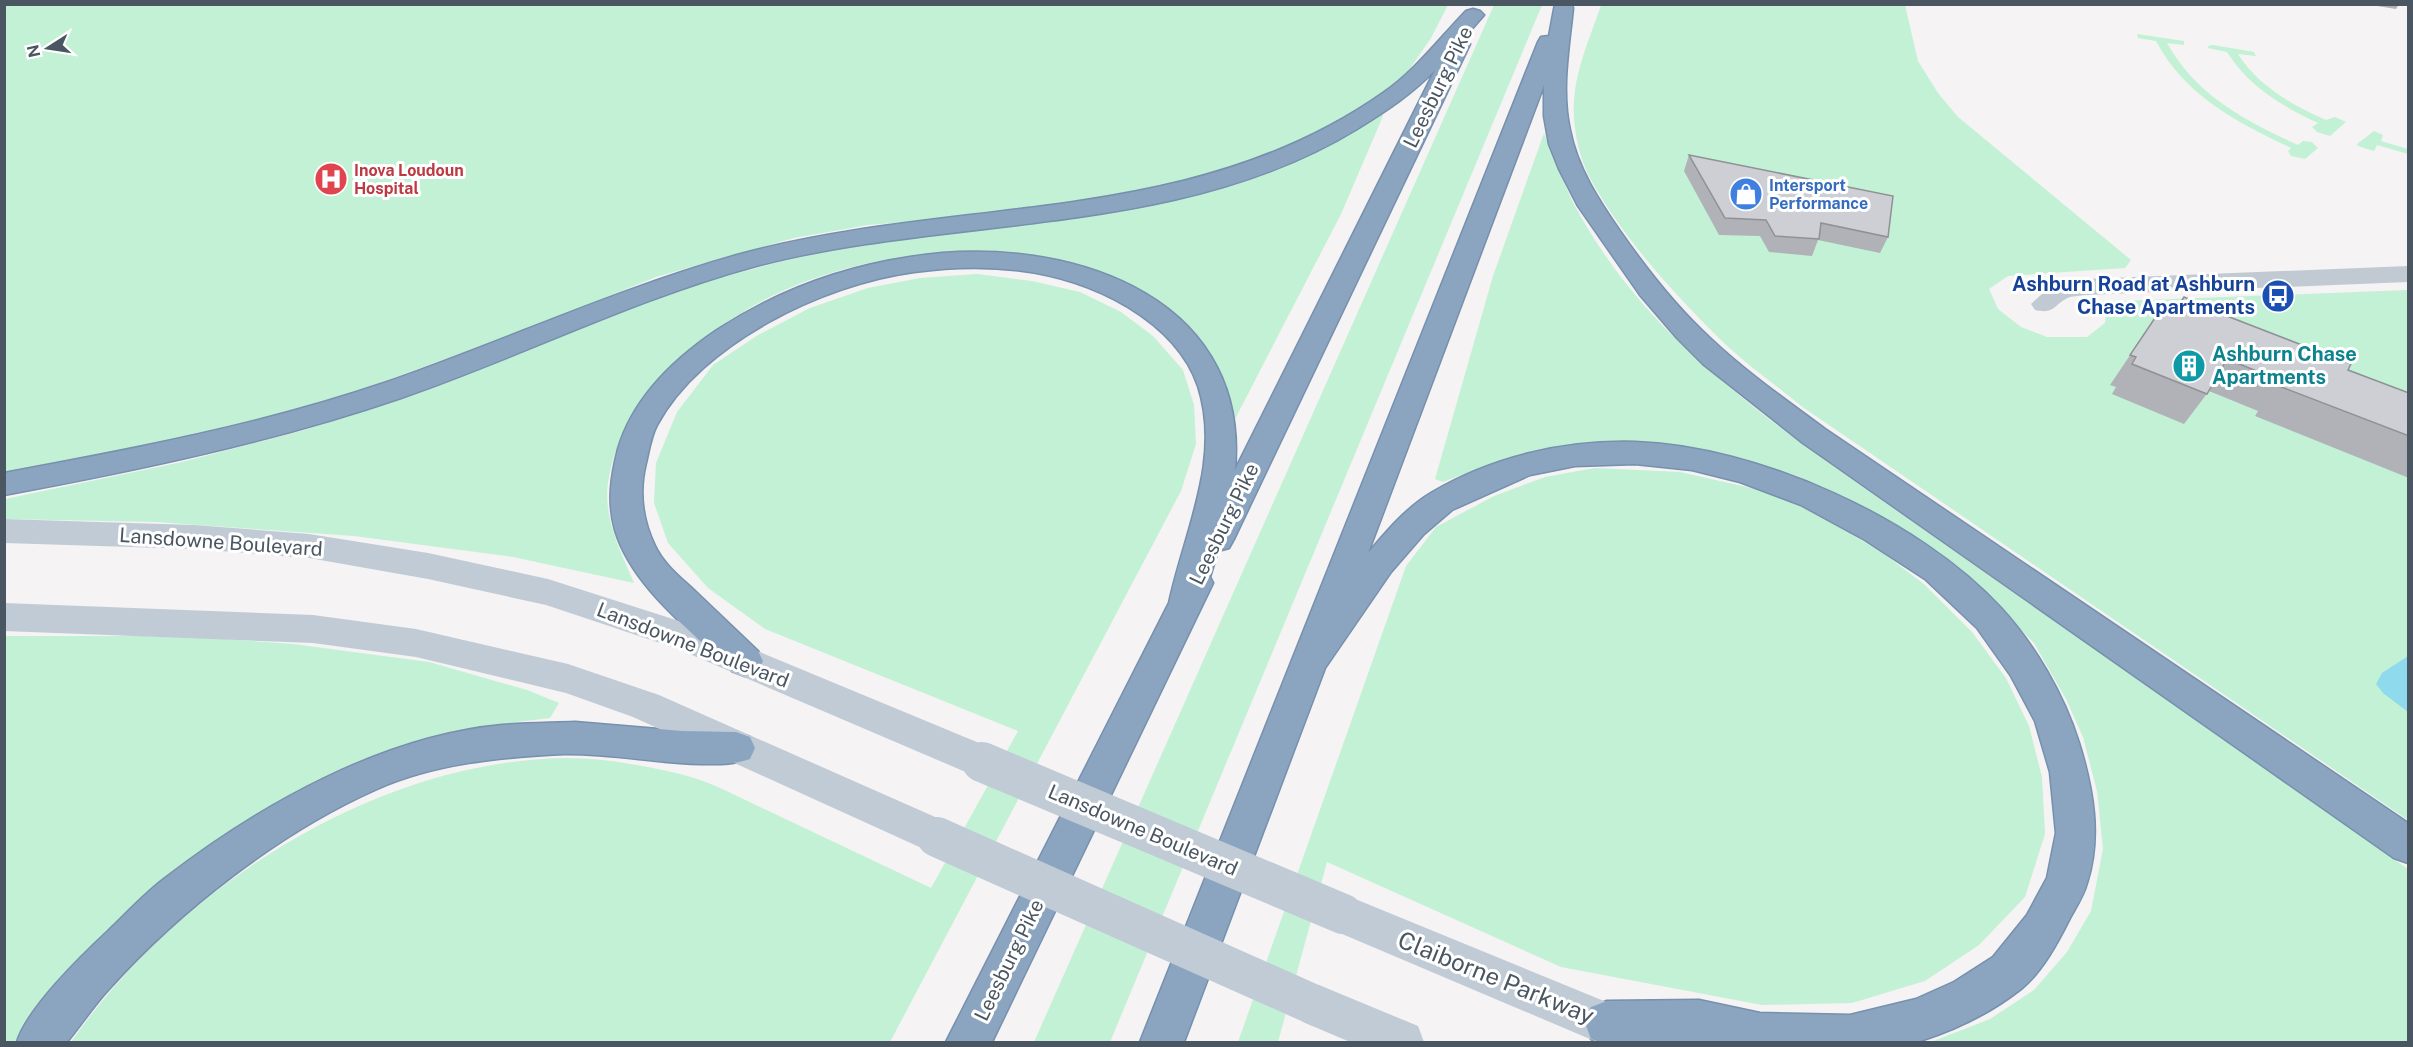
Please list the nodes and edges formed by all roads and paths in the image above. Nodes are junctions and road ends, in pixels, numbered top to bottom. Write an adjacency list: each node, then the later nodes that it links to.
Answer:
1 (1564, 6): 12 (highway); 14 (highway)
2 (1476, 10): 7 (highway); 9 (highway, Leesburg Pike)
3 (2409, 274): 4 (street)
4 (2182, 283): 5 (street); 6 (street)
5 (2043, 304)
6 (2209, 307)
7 (4, 484)
8 (4, 531): 11 (main road, Lansdowne Boulevard)
9 (1186, 602): 11 (highway); 18 (highway, Leesburg Pike)
10 (4, 617): 13 (main road)
11 (745, 661): 15 (main road, Lansdowne Boulevard, bridge)
12 (1309, 662): 16 (highway); 19 (highway)
13 (736, 748): 17 (highway); 20 (main road, bridge)
14 (2409, 845)
15 (1343, 914): 16 (main road, Claiborne Parkway)
16 (1607, 1023): 21 (main road, Claiborne Parkway)
17 (39, 1042)
18 (969, 1042)
19 (1162, 1042)
20 (1402, 1042)
21 (1649, 1042)

